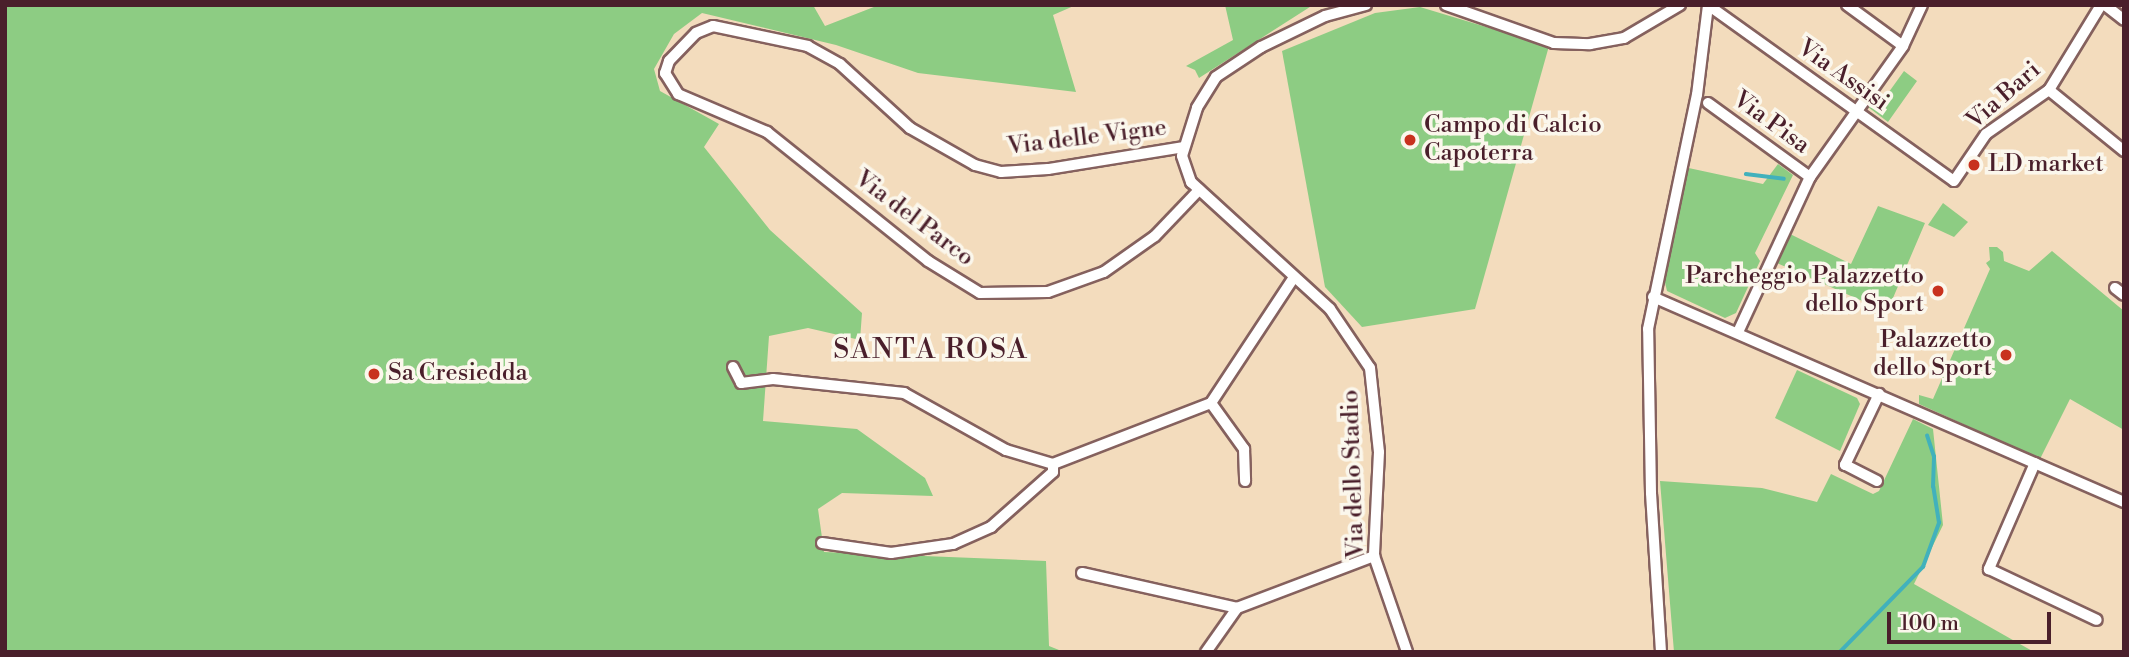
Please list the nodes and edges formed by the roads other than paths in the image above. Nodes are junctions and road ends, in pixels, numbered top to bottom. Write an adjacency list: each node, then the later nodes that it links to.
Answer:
1 (1366, 5): 8 (street)
2 (1446, 5): 3 (street)
3 (1680, 5)
4 (1708, 5): 14 (street, Via Assisi); 21 (street)
5 (1847, 5): 10 (street)
6 (1922, 5): 10 (street)
7 (2103, 5): 9 (street); 11 (street, Via Bari)
8 (1323, 11): 15 (street)
9 (2124, 20)
10 (1903, 46): 14 (street)
11 (2049, 90): 16 (street); 18 (street, Via Bari)
12 (678, 94): 15 (street, Via delle Vigne); 19 (street, Via del Parco)
13 (1708, 103): 17 (street, Via Pisa)
14 (1857, 111): 17 (street); 18 (street, Via Assisi)
15 (1184, 147): 19 (street)
16 (2124, 151)
17 (1810, 177): 22 (street)
18 (1954, 181)
19 (1199, 190): 20 (street, Via dello Stadio)
20 (1294, 277): 25 (street); 32 (street, Via dello Stadio)
21 (1653, 297): 22 (street); 38 (street)
22 (1738, 332): 24 (street)
23 (733, 367): 27 (street)
24 (1879, 394): 26 (street); 29 (street)
25 (1211, 403): 27 (street); 28 (street)
26 (2035, 463): 30 (street); 35 (street)
27 (1053, 464): 31 (street)
28 (1244, 481)
29 (1877, 481)
30 (2124, 502)
31 (822, 543)
32 (1374, 556): 34 (street); 37 (street, Via dello Stadio)
33 (1082, 573): 34 (street)
34 (1237, 608): 36 (street)
35 (2097, 620)
36 (1206, 652)
37 (1407, 652)
38 (1661, 652)

